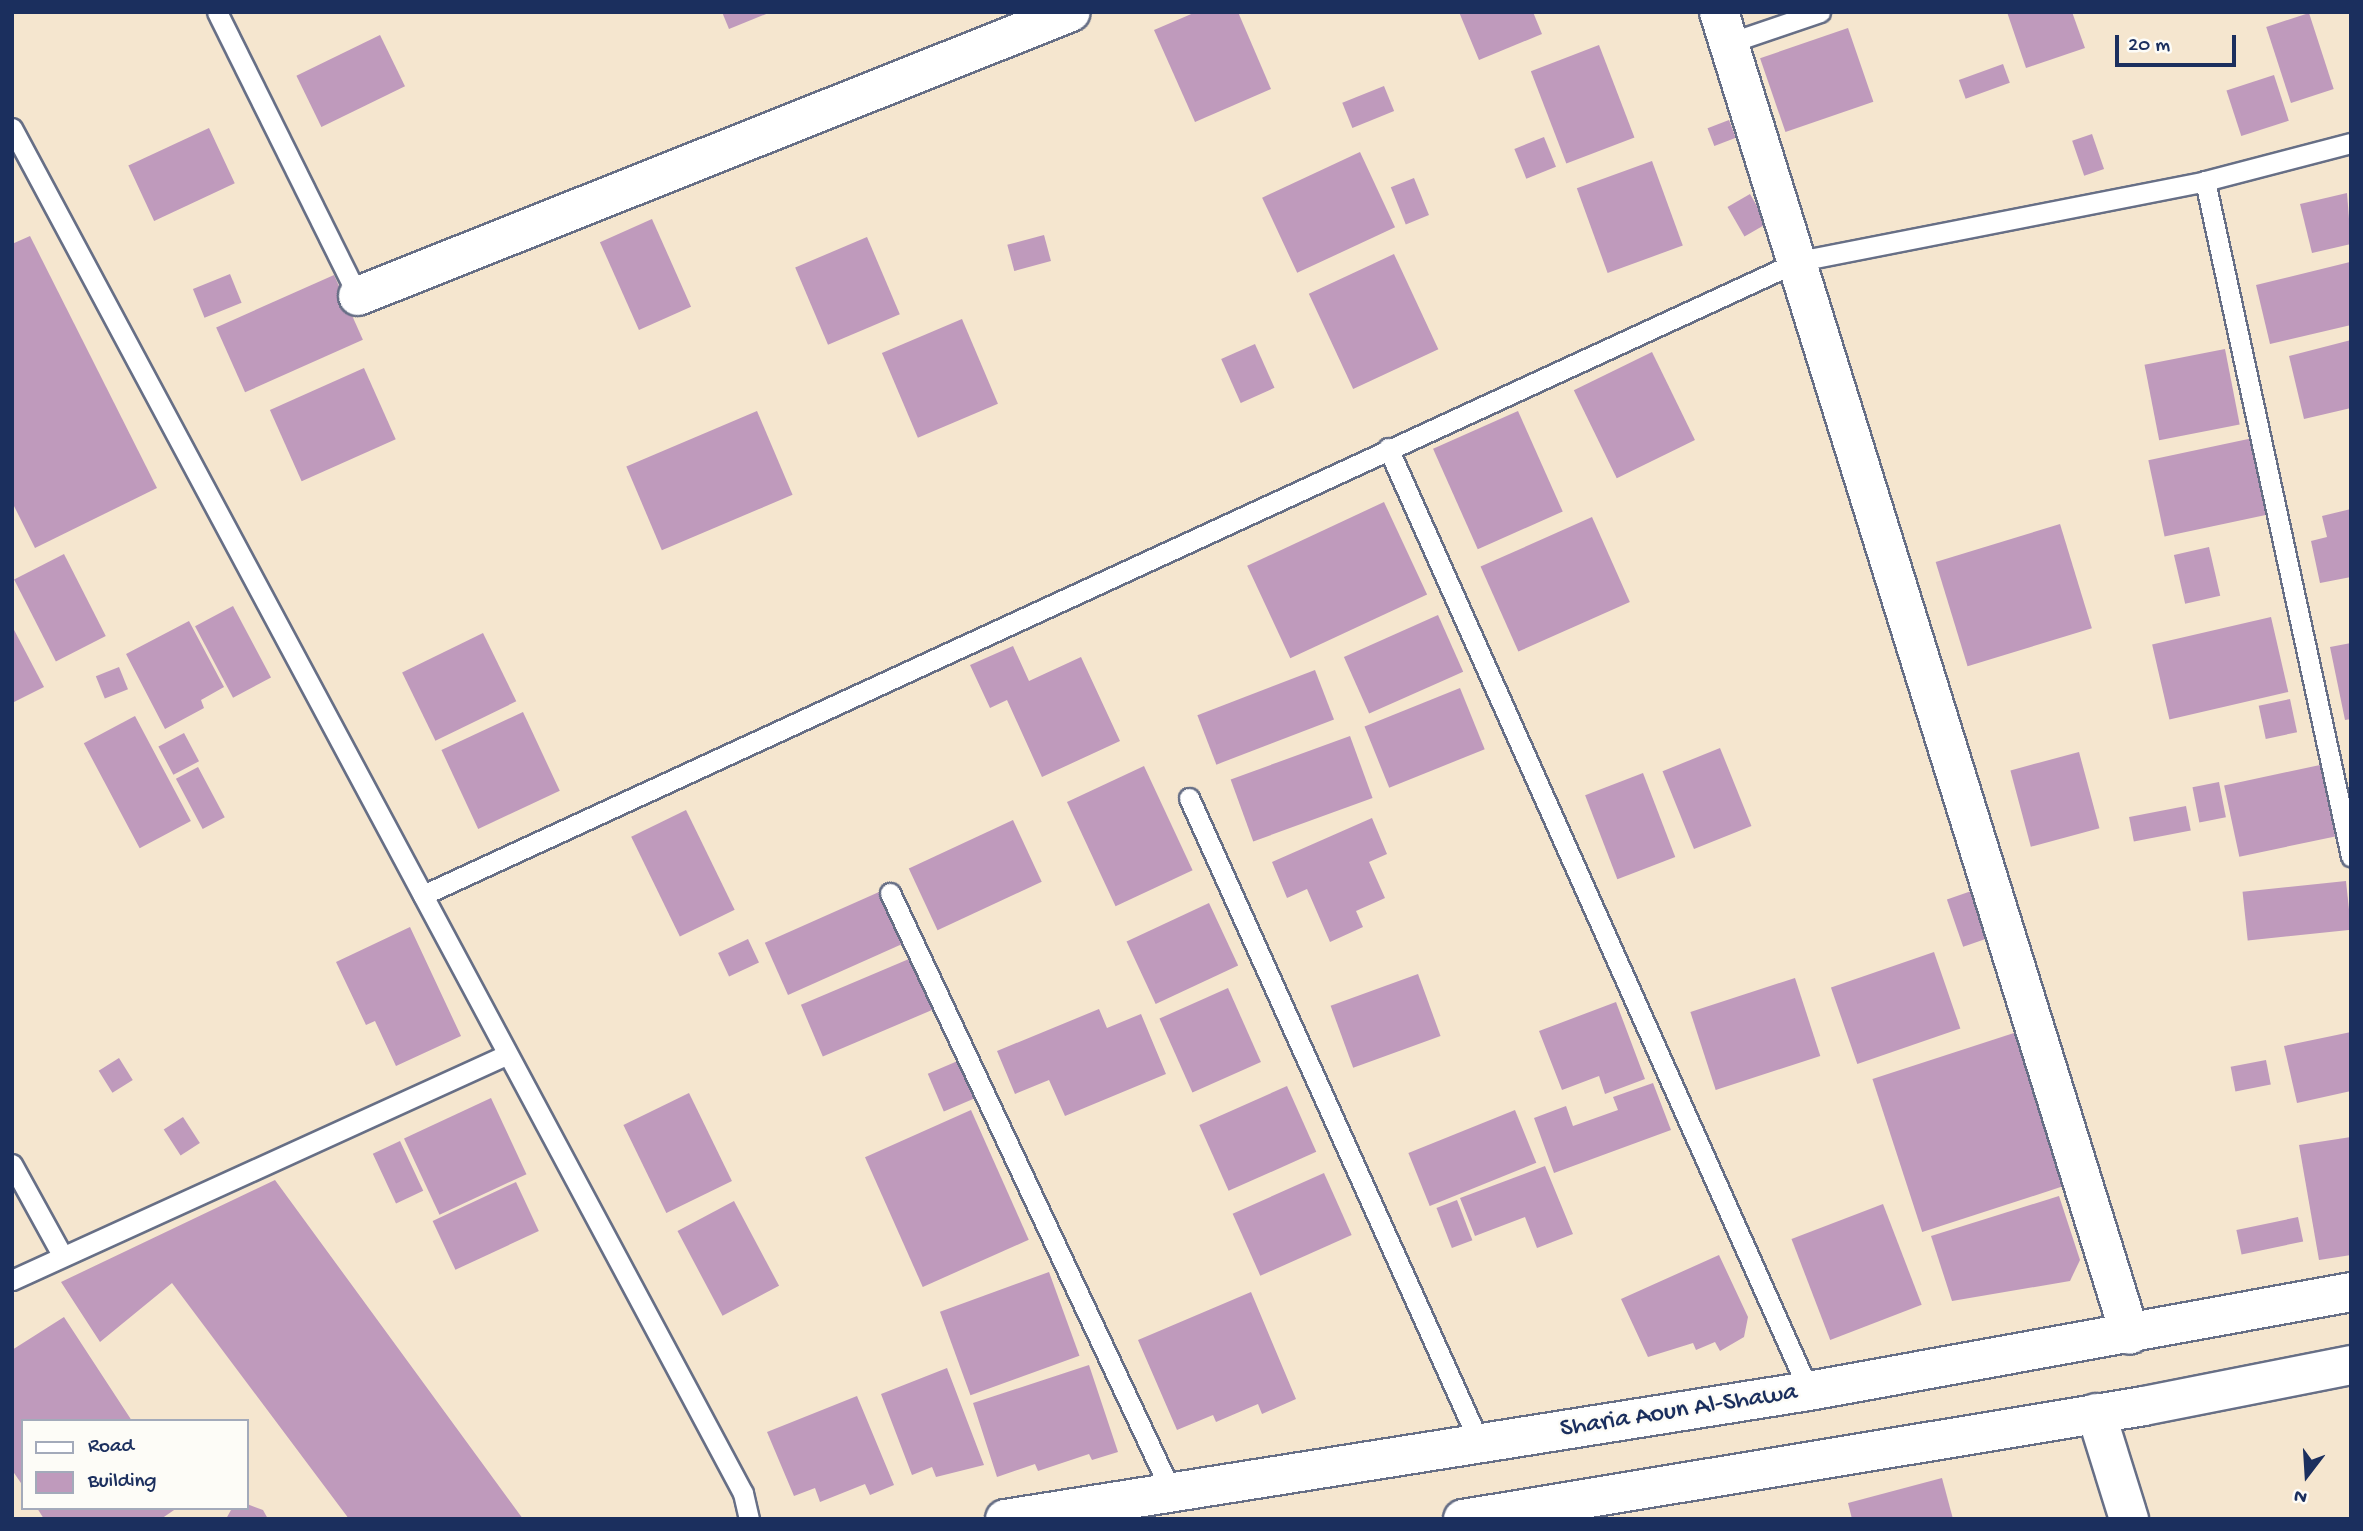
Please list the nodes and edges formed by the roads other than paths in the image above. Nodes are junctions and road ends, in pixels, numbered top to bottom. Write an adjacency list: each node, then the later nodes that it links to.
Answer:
1 (216, 12): 9 (lane)
2 (1071, 12): 9 (main road)
3 (1821, 12): 4 (lane)
4 (1726, 27): 8 (main road)
5 (12, 128): 14 (lane)
6 (2351, 143): 7 (lane)
7 (2205, 181): 8 (lane); 12 (lane)
8 (1799, 261): 10 (lane); 20 (main road)
9 (358, 296)
10 (1388, 448): 14 (lane); 22 (lane)
11 (1189, 798): 24 (lane)
12 (2351, 856)
13 (890, 893): 25 (lane)
14 (423, 895): 15 (lane)
15 (506, 1055): 17 (lane); 26 (lane)
16 (12, 1164): 17 (lane)
17 (62, 1255): 18 (lane)
18 (12, 1280)
19 (2351, 1292): 20 (main road, Sharia Aoun Al-Shawa)
20 (2130, 1335): 22 (main road, Sharia Aoun Al-Shawa)
21 (2351, 1364): 23 (main road)
22 (1809, 1391): 24 (main road, Sharia Aoun Al-Shawa)
23 (2095, 1413): 28 (main road); 29 (main road)
24 (1480, 1444): 25 (main road, Sharia Aoun Al-Shawa)
25 (1172, 1493): 27 (main road, Sharia Aoun Al-Shawa)
26 (748, 1519)
27 (1005, 1519)
28 (1463, 1519)
29 (2129, 1519)

